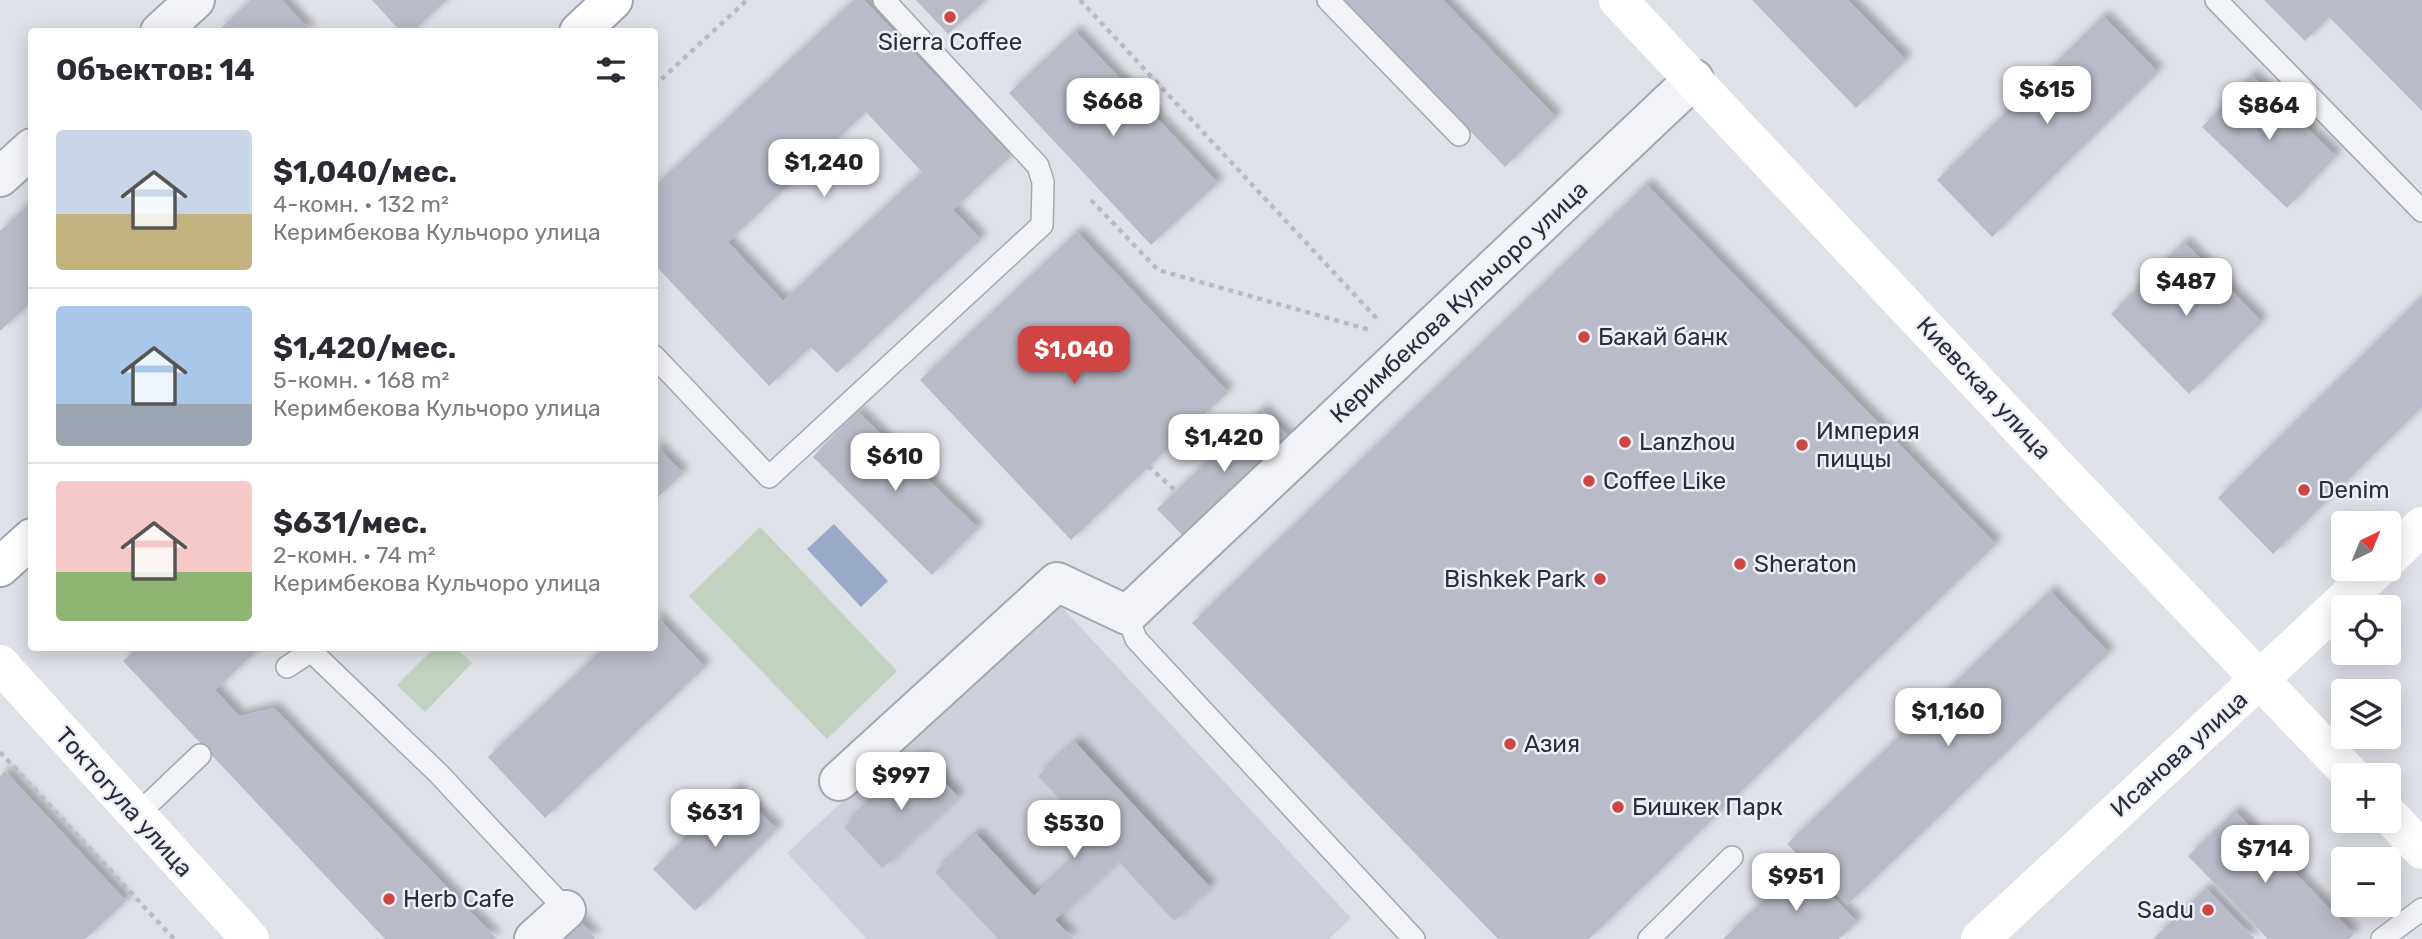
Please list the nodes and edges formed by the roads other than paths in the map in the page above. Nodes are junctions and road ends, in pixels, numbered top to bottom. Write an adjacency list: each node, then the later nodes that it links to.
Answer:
1 (195, 0): 7 (street)
2 (613, 0): 8 (main road)
3 (884, 0): 14 (lane)
4 (1328, 0): 10 (lane)
5 (2216, 0): 13 (lane)
6 (1627, 3): 9 (main road, Киевская улица)
7 (164, 28)
8 (583, 28)
9 (1694, 79): 20 (street, Керимбекова Кульчоро улица); 25 (main road, Киевская улица)
10 (1459, 135)
11 (28, 152): 12 (street)
12 (0, 177)
13 (2422, 211)
14 (658, 360)
15 (2422, 526): 17 (main road)
16 (28, 542): 18 (main road)
17 (2401, 546)
18 (0, 567)
19 (2365, 581): 25 (main road, Исанова улица)
20 (1127, 615): 28 (street); 37 (lane)
21 (312, 651): 24 (lane)
22 (315, 651): 34 (lane)
23 (0, 664): 29 (main road, Токтогула улица)
24 (287, 667)
25 (2261, 680): 27 (main road, Киевская улица); 39 (main road, Исанова улица)
26 (200, 755): 29 (lane)
27 (2340, 763)
28 (839, 781)
29 (136, 816): 35 (main road, Токтогула улица)
30 (2401, 828): 31 (main road)
31 (2422, 850)
32 (1732, 857): 38 (lane)
33 (2422, 909): 40 (lane)
34 (566, 910): 36 (street)
35 (250, 939)
36 (534, 939)
37 (1414, 939)
38 (1649, 939)
39 (1980, 939)
40 (2382, 939)

